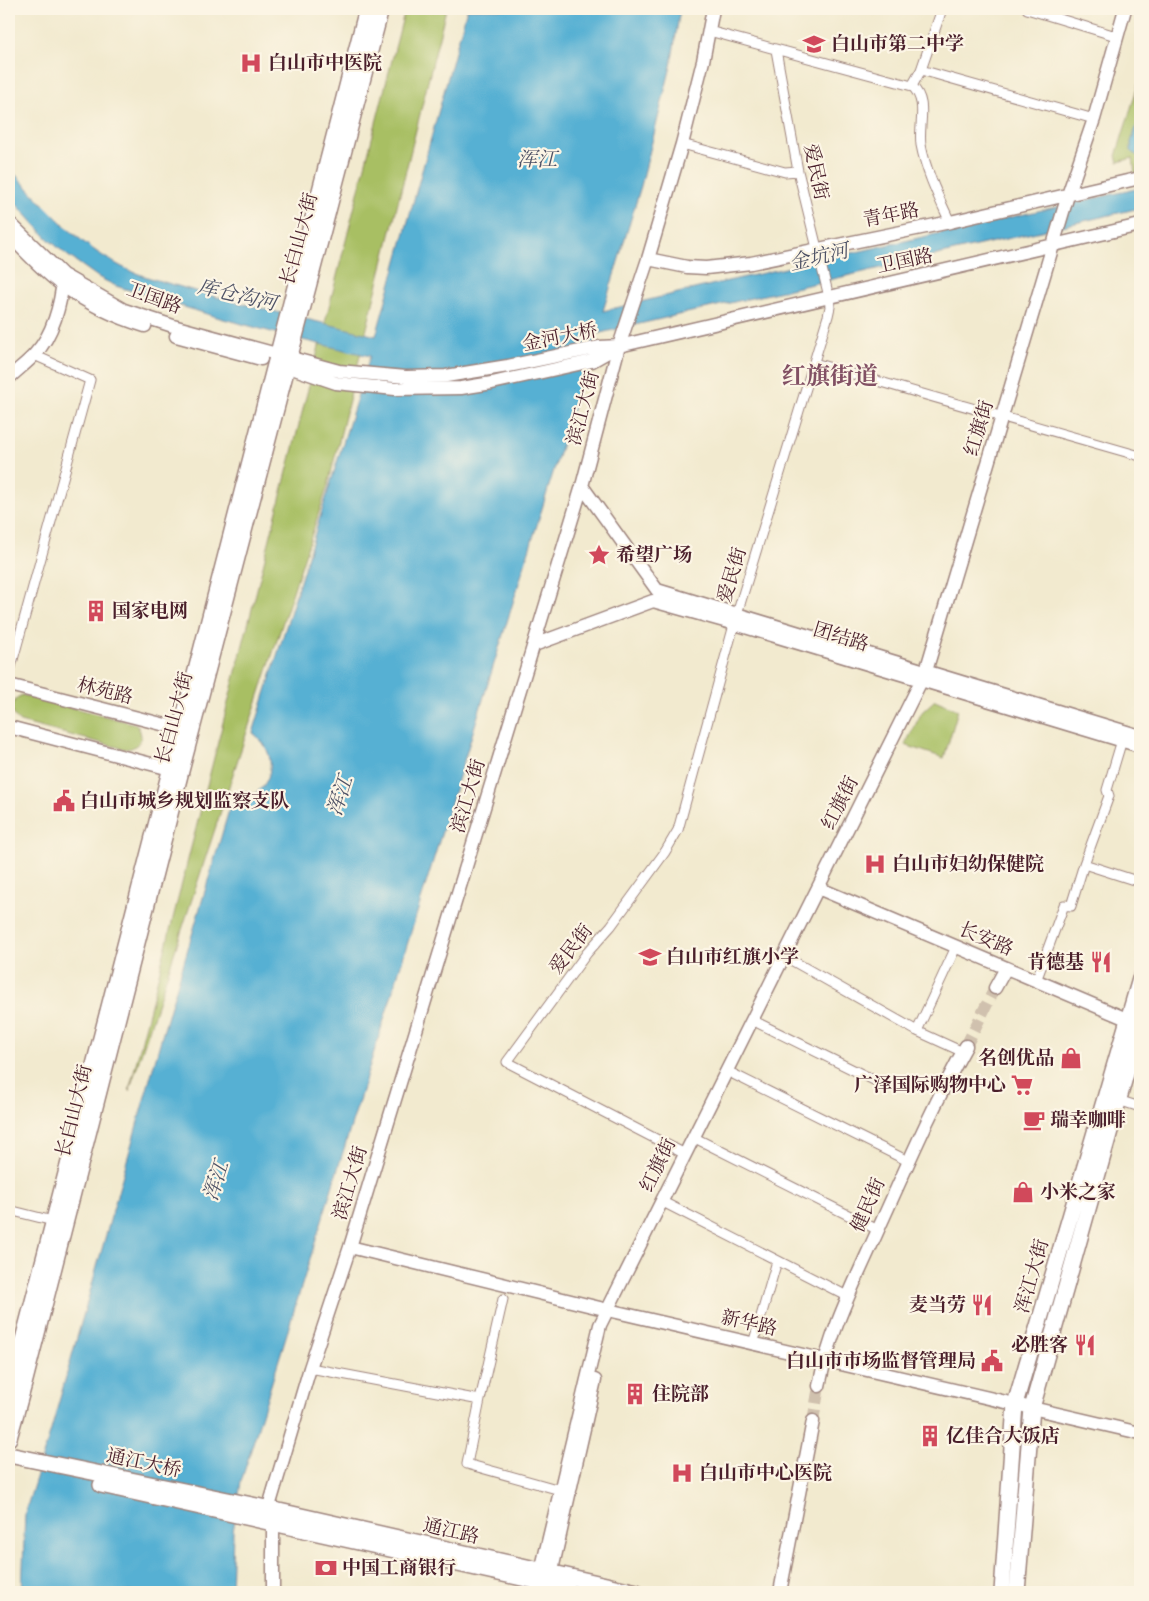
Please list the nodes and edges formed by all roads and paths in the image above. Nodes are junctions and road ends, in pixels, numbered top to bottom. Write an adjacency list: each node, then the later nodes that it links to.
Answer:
1 (367, 9): 26 (main road, 长白山大街)
2 (381, 9): 26 (main road, 长白山大街)
3 (713, 9): 7 (street, 滨江大街)
4 (942, 9): 10 (street)
5 (1027, 9): 8 (street)
6 (1125, 9): 8 (street, 红旗街)
7 (709, 30): 9 (street); 13 (street, 滨江大街)
8 (1116, 36): 12 (street, 红旗街)
9 (776, 50): 11 (street); 14 (street, 爱民街)
10 (921, 70): 11 (street); 12 (street)
11 (912, 86): 18 (street)
12 (1094, 119): 16 (street, 红旗街)
13 (682, 144): 14 (street); 23 (street, 滨江大街)
14 (798, 171): 22 (street, 爱民街)
15 (1140, 178): 16 (street, 青年路)
16 (1067, 199): 18 (street, 青年路); 21 (street, 红旗街)
17 (9, 222): 24 (street, 卫国路)
18 (950, 222): 22 (street, 青年路)
19 (1140, 226): 21 (street, 卫国路)
20 (9, 235): 24 (street, 卫国路)
21 (1055, 241): 25 (street, 卫国路); 33 (street, 红旗街)
22 (817, 251): 23 (street, 青年路); 25 (street, 爱民街)
23 (648, 259): 27 (street, 滨江大街)
24 (63, 280): 28 (street); 29 (street, 卫国路)
25 (828, 292): 27 (street, 卫国路); 30 (street, 爱民街)
26 (294, 315): 29 (main road, 长白山大街)
27 (619, 346): 31 (street, 金河大桥); 31 (street, 金河大桥); 35 (street, 滨江大街)
28 (34, 355): 32 (street); 39 (street)
29 (283, 361): 31 (street, 卫国路); 43 (main road, 长白山大街)
30 (814, 363): 33 (street); 37 (street, 爱民街)
31 (338, 377)
32 (9, 378)
33 (1002, 417): 34 (street); 40 (street, 红旗街)
34 (1140, 456)
35 (582, 486): 36 (street); 38 (street, 滨江大街)
36 (655, 596): 37 (street, 团结路); 38 (street)
37 (736, 619): 40 (street, 团结路); 66 (street, 爱民街)
38 (534, 645): 72 (street, 滨江大街)
39 (9, 674)
40 (924, 676): 44 (street, 团结路); 45 (street, 团结路); 50 (street, 红旗街)
41 (9, 685): 43 (street, 林苑路)
42 (9, 727): 47 (street)
43 (186, 731): 47 (main road, 长白山大街)
44 (1140, 736)
45 (1122, 740): 46 (street, 团结路); 48 (street)
46 (1140, 746)
47 (175, 770): 70 (main road, 长白山大街)
48 (1084, 864): 49 (street); 55 (street)
49 (1140, 882)
50 (818, 888): 51 (street, 长安路); 52 (street, 红旗街)
51 (956, 947): 53 (street, 长安路); 59 (street)
52 (784, 956): 57 (street, 红旗街); 59 (street)
53 (1006, 968): 55 (street, 长安路); 56 (street)
54 (1140, 979): 58 (main road, 浑江大街)
55 (1036, 980): 58 (street, 长安路)
56 (995, 988)
57 (752, 1020): 61 (street, 红旗街); 62 (street)
58 (1136, 1023): 63 (main road, 浑江大街); 83 (main road, 浑江大街)
59 (917, 1031): 60 (street)
60 (965, 1049): 67 (street, 健民街)
61 (727, 1071): 65 (street, 红旗街); 67 (street)
62 (886, 1086)
63 (1118, 1100): 64 (street); 84 (main road, 浑江大街)
64 (1140, 1107)
65 (693, 1137): 66 (street, 红旗街); 71 (street)
66 (685, 1154): 68 (street, 红旗街)
67 (908, 1161): 71 (street, 健民街)
68 (661, 1201): 73 (street); 76 (street, 红旗街)
69 (9, 1210): 70 (street)
70 (59, 1223): 81 (main road, 长白山大街); 87 (main road, 长白山大街)
71 (878, 1230): 74 (street, 健民街)
72 (350, 1247): 76 (street, 新华路); 79 (street, 滨江大街)
73 (777, 1261): 74 (street); 77 (street)
74 (847, 1296): 78 (street, 健民街)
75 (503, 1299): 82 (street)
76 (608, 1310): 77 (street, 新华路); 90 (street, 红旗街); 92 (street)
77 (753, 1344): 78 (street, 新华路)
78 (824, 1360): 80 (street, 健民街); 83 (street, 新华路)
79 (310, 1368): 82 (street); 91 (street, 滨江大街)
80 (819, 1386)
81 (9, 1394)
82 (480, 1400): 90 (street)
83 (1015, 1404): 84 (street, 新华路); 97 (main road, 浑江大街)
84 (1032, 1408): 86 (street, 新华路); 98 (main road, 浑江大街)
85 (813, 1421): 96 (street)
86 (1140, 1433)
87 (9, 1438)
88 (9, 1455): 89 (main road)
89 (18, 1464): 91 (main road, 通江大桥)
90 (560, 1490): 92 (street, 红旗街)
91 (263, 1514): 92 (main road, 通江路); 93 (street, 滨江大街)
92 (544, 1583): 94 (main road, 通江路); 95 (main road, 通江路)
93 (273, 1592)
94 (587, 1592)
95 (637, 1592)
96 (780, 1592)
97 (1002, 1592)
98 (1017, 1592)

